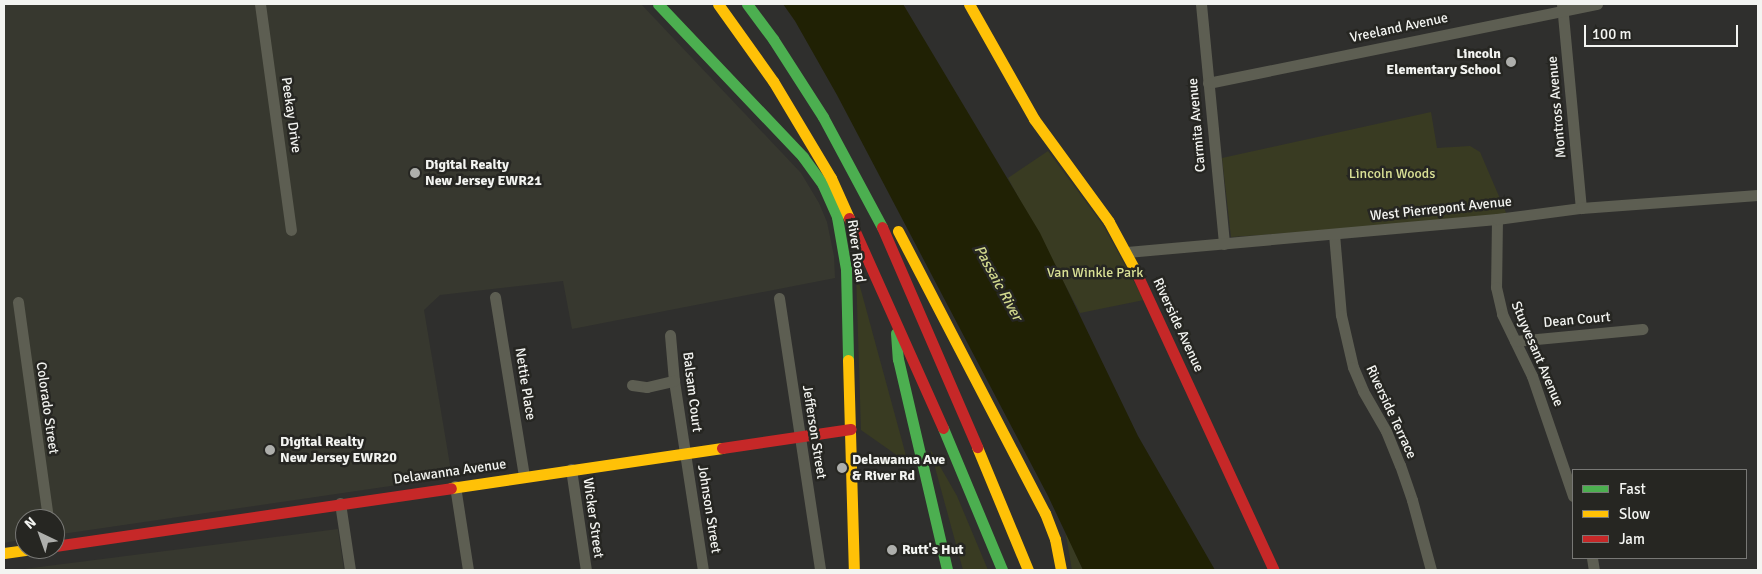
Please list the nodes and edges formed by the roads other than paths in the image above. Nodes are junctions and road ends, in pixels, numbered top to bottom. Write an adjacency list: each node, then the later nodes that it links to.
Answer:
1 (260, 4): 16 (street, Peekay Drive)
2 (658, 4): 29 (main road, River Road)
3 (718, 4): 23 (main road)
4 (747, 4): 10 (main road)
5 (752, 4): 10 (main road)
6 (970, 4): 19 (main road, Riverside Avenue)
7 (1202, 4): 11 (street, Carmita Avenue)
8 (1597, 4): 9 (street, Vreeland Avenue)
9 (1562, 6): 11 (street, Vreeland Avenue); 14 (street, Montross Avenue)
10 (773, 39): 12 (main road)
11 (1208, 83): 18 (street, Carmita Avenue)
12 (813, 101): 49 (main road); 50 (main road)
13 (1758, 195): 14 (street, West Pierrepont Avenue)
14 (1581, 208): 15 (street, West Pierrepont Avenue)
15 (1498, 219): 17 (street, West Pierrepont Avenue); 26 (street, Stuyvesant Avenue)
16 (291, 230)
17 (1334, 234): 18 (street, West Pierrepont Avenue); 52 (street, Riverside Terrace)
18 (1224, 244): 19 (street, West Pierrepont Avenue)
19 (1127, 252): 51 (main road, Riverside Avenue)
20 (496, 297): 33 (street, Nettie Place)
21 (779, 298): 30 (street, Jefferson Street)
22 (18, 302): 38 (street, Colorado Street)
23 (895, 318): 35 (main road); 48 (main road)
24 (1642, 329): 26 (street, Dean Court)
25 (670, 335): 27 (street, Balsam Court)
26 (1516, 341): 36 (street, Stuyvesant Avenue)
27 (674, 381): 28 (street); 31 (street, Balsam Court)
28 (632, 385)
29 (850, 429): 30 (main road, Delawanna Avenue); 45 (main road, River Road)
30 (800, 436): 31 (main road, Delawanna Avenue); 44 (street, Jefferson Street)
31 (685, 452): 32 (main road, Delawanna Avenue); 43 (street, Johnson Street)
32 (571, 470): 33 (main road, Delawanna Avenue); 42 (street, Wicker Street)
33 (524, 476): 34 (main road, Delawanna Avenue)
34 (454, 486): 37 (main road, Delawanna Avenue); 41 (street)
35 (929, 486): 46 (main road); 47 (main road)
36 (1572, 493)
37 (340, 503): 39 (main road, Delawanna Avenue); 40 (street)
38 (47, 509)
39 (65, 544)
40 (350, 570)
41 (468, 570)
42 (586, 570)
43 (703, 570)
44 (820, 570)
45 (854, 570)
46 (947, 570)
47 (953, 570)
48 (1002, 570)
49 (1028, 570)
50 (1061, 570)
51 (1274, 570)
52 (1431, 570)

